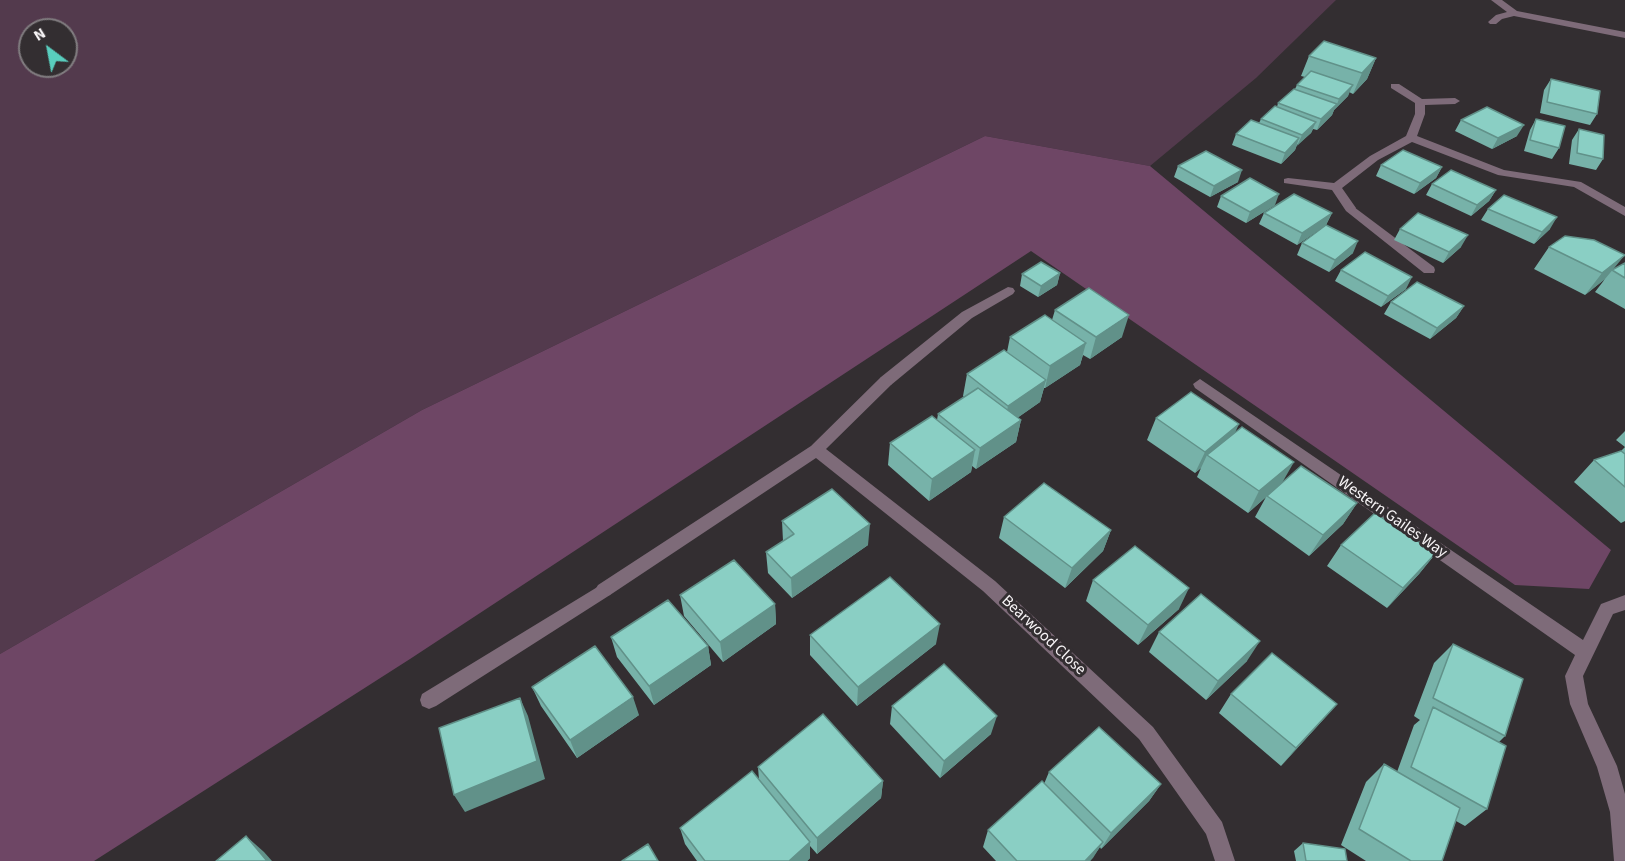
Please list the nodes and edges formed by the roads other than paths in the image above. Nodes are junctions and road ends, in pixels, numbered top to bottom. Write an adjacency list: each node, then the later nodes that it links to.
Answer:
1 (1496, 0): 2 (street)
2 (1514, 13): 3 (street); 4 (street)
3 (1493, 22)
4 (1625, 35)
5 (1395, 86): 7 (street)
6 (1455, 101): 7 (street)
7 (1420, 102): 8 (street)
8 (1411, 138): 10 (street); 11 (street)
9 (1288, 181): 10 (street)
10 (1336, 187): 12 (street)
11 (1625, 212)
12 (1429, 270)
13 (1008, 291): 15 (street)
14 (1200, 384): 17 (street, Western Gailes Way)
15 (816, 450): 18 (street); 19 (street, Bearwood Close)
16 (1625, 602): 17 (street)
17 (1584, 651): 20 (street)
18 (429, 700)
19 (1225, 861)
20 (1624, 861)

